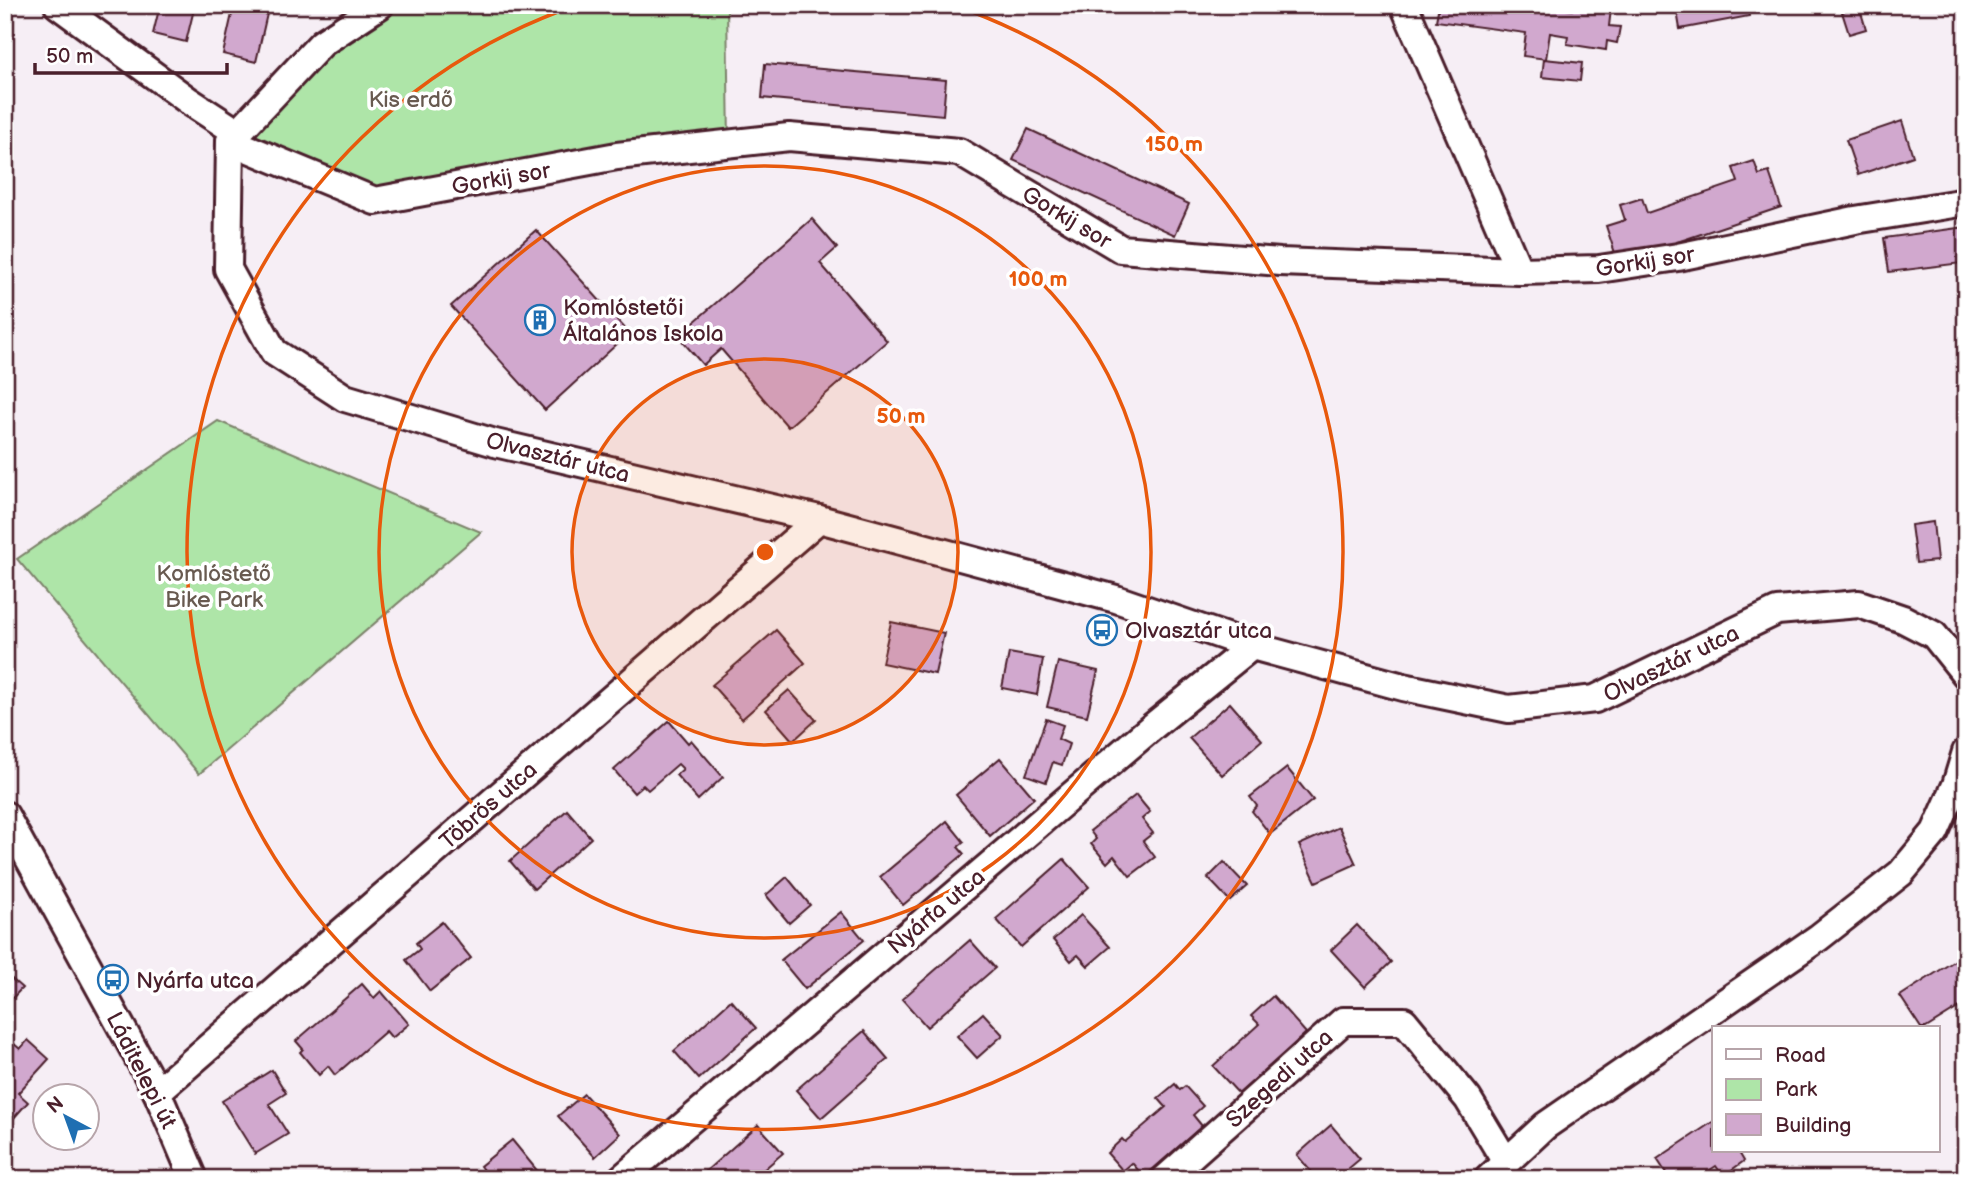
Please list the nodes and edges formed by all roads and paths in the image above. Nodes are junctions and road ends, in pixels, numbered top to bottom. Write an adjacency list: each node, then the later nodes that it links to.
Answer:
1 (58, 5): 4 (street, Gorkij sor)
2 (380, 5): 4 (street)
3 (1404, 5): 6 (street)
4 (234, 137): 6 (street, Gorkij sor); 7 (street, Olvasztár utca)
5 (1966, 202): 6 (street, Gorkij sor)
6 (1519, 271)
7 (819, 519): 8 (street, Olvasztár utca); 12 (street, Töbrös utca)
8 (1252, 646): 9 (street, Olvasztár utca); 15 (street, Nyárfa utca)
9 (1966, 675)
10 (1966, 752): 13 (street)
11 (5, 815): 12 (street, Láditelepi út)
12 (157, 1092): 14 (street, Láditelepi út)
13 (1497, 1170): 16 (street, Szegedi utca)
14 (194, 1179)
15 (621, 1179)
16 (1165, 1179)

